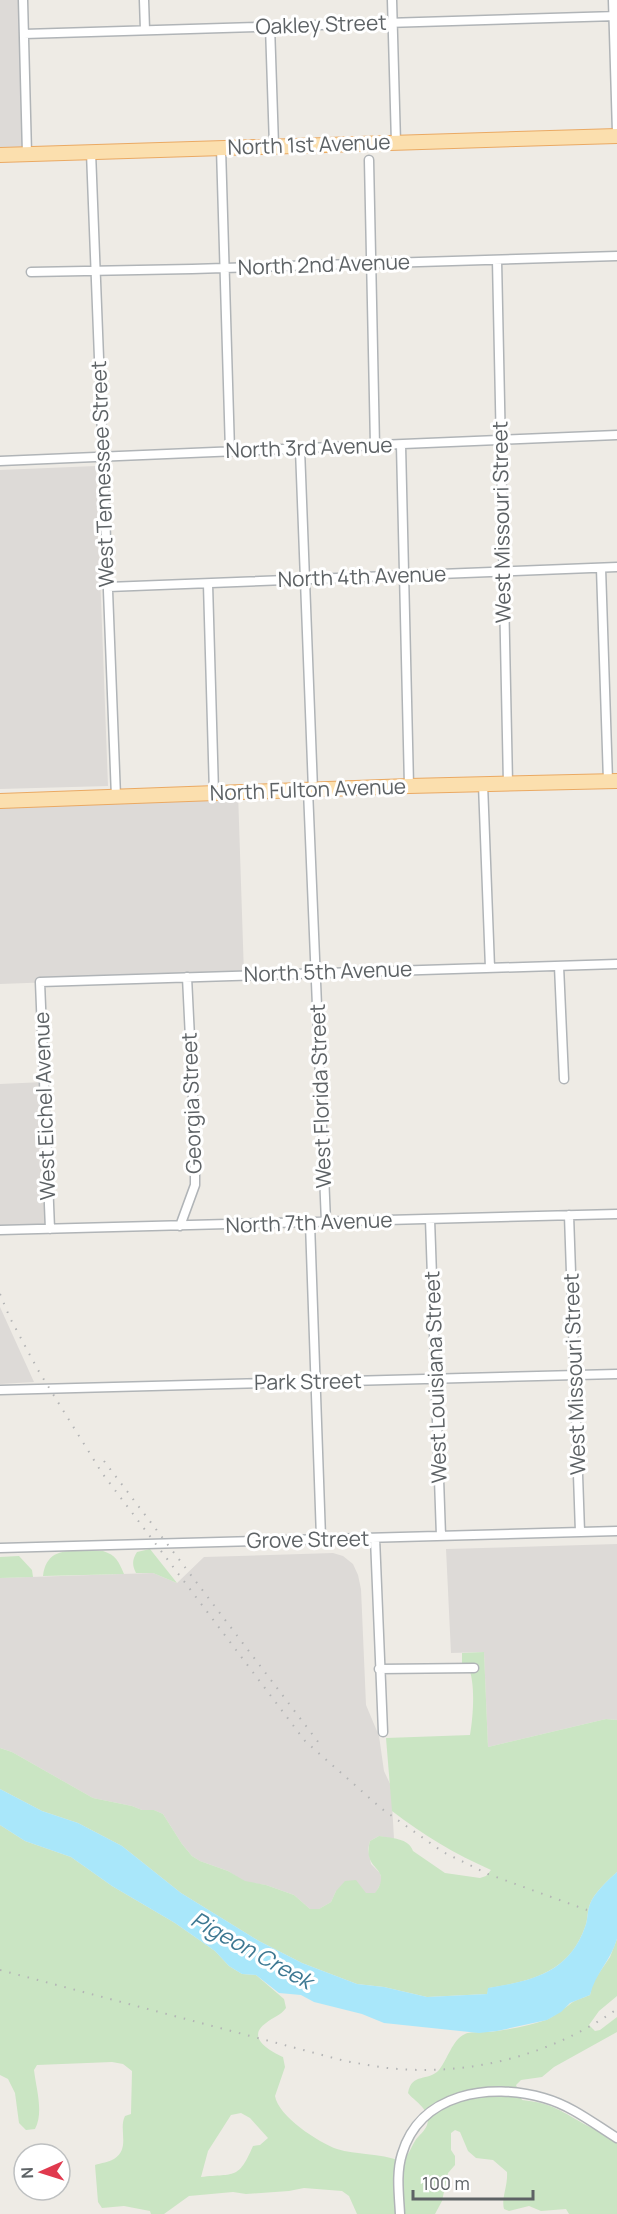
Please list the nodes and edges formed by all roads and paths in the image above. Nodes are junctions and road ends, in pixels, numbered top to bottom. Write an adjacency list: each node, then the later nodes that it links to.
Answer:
1 (23, 0): 9 (street)
2 (144, 0): 8 (street)
3 (392, 0): 6 (street)
4 (613, 0): 5 (street)
5 (615, 16): 6 (street, Oakley Street); 10 (street)
6 (392, 22): 7 (street, Oakley Street); 11 (street)
7 (270, 26): 8 (street, Oakley Street); 12 (street)
8 (145, 30): 9 (street, Oakley Street)
9 (24, 34): 15 (street)
10 (617, 134): 11 (main road, North 1st Avenue)
11 (396, 142): 12 (main road, North 1st Avenue)
12 (274, 146): 13 (main road, North 1st Avenue)
13 (221, 148): 14 (main road, North 1st Avenue); 21 (street)
14 (91, 152): 15 (main road, North 1st Avenue); 22 (street, West Tennessee Street)
15 (27, 154): 16 (main road, North 1st Avenue)
16 (0, 155)
17 (369, 160): 20 (street)
18 (617, 256): 19 (street, North 2nd Avenue)
19 (497, 260): 20 (street, North 2nd Avenue); 25 (street, West Missouri Street)
20 (371, 264): 21 (street, North 2nd Avenue); 27 (street)
21 (225, 268): 22 (street, North 2nd Avenue); 29 (street)
22 (96, 271): 23 (street, North 2nd Avenue); 30 (street, West Tennessee Street)
23 (31, 272)
24 (617, 435): 25 (street, North 3rd Avenue)
25 (501, 440): 26 (street, North 3rd Avenue); 34 (street, West Missouri Street)
26 (401, 445): 27 (street, North 3rd Avenue); 35 (street)
27 (375, 446): 28 (street, North 3rd Avenue)
28 (300, 449): 29 (street, North 3rd Avenue); 36 (street, West Florida Street)
29 (230, 451): 30 (street, North 3rd Avenue)
30 (103, 456): 31 (street, North 3rd Avenue); 38 (street, West Tennessee Street)
31 (0, 461)
32 (617, 567): 33 (street, North 4th Avenue)
33 (601, 568): 34 (street, North 4th Avenue); 39 (street)
34 (504, 571): 35 (street, North 4th Avenue); 41 (street, West Missouri Street)
35 (405, 576): 36 (street, North 4th Avenue); 42 (street)
36 (305, 580): 37 (street, North 4th Avenue); 43 (street, West Florida Street)
37 (208, 584): 38 (street, North 4th Avenue); 44 (street)
38 (108, 587): 45 (street, West Tennessee Street)
39 (613, 781): 41 (main road, North Fulton Avenue)
40 (483, 784): 41 (main road, North Fulton Avenue); 42 (main road, North Fulton Avenue); 49 (street)
41 (508, 784)
42 (409, 786): 43 (main road, North Fulton Avenue)
43 (310, 790): 44 (main road, North Fulton Avenue); 50 (street, West Florida Street)
44 (214, 793): 45 (main road, North Fulton Avenue)
45 (116, 797): 46 (main road, North Fulton Avenue)
46 (0, 801)
47 (617, 964): 48 (street, North 5th Avenue)
48 (559, 966): 49 (street, North 5th Avenue); 53 (street)
49 (490, 968): 50 (street, North 5th Avenue)
50 (315, 973): 51 (street, North 5th Avenue); 58 (street, West Florida Street)
51 (187, 977): 52 (street, North 5th Avenue); 59 (street, Georgia Street)
52 (40, 982): 60 (street, West Eichel Avenue)
53 (564, 1079)
54 (617, 1214): 55 (street, North 7th Avenue)
55 (569, 1215): 56 (street, North 7th Avenue); 63 (street, West Missouri Street)
56 (430, 1219): 58 (street, North 7th Avenue); 64 (street, West Louisiana Street)
57 (310, 1222): 58 (street, North 7th Avenue); 59 (street, North 7th Avenue); 65 (street)
58 (326, 1222)
59 (180, 1227): 60 (street, North 7th Avenue)
60 (50, 1229): 61 (street, North 7th Avenue)
61 (0, 1230)
62 (617, 1374): 63 (street, Park Street)
63 (574, 1375): 64 (street, Park Street); 68 (street, West Missouri Street)
64 (435, 1379): 65 (street, Park Street); 69 (street, West Louisiana Street)
65 (316, 1382): 66 (street, Park Street); 70 (street)
66 (0, 1390)
67 (617, 1531): 68 (street, Grove Street)
68 (580, 1532): 69 (street, Grove Street)
69 (441, 1536): 71 (street, Grove Street)
70 (321, 1538): 71 (street, Grove Street); 72 (street, Grove Street)
71 (375, 1538): 74 (street)
72 (0, 1548)
73 (474, 1668): 74 (street)
74 (379, 1669): 75 (street)
75 (382, 1732)
76 (617, 2138): 77 (street)
77 (400, 2214)

